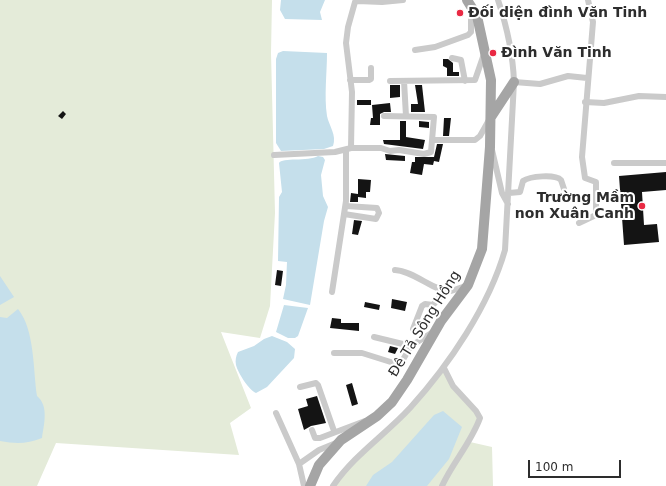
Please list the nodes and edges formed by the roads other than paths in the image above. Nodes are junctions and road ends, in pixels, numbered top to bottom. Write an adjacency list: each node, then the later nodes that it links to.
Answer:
1 (403, 0): 12 (street)
2 (467, 0): 6 (main road, Đê Tả Sông Hồng)
3 (476, 0): 6 (main road)
4 (498, 0): 16 (street)
5 (588, 0): 11 (street)
6 (477, 16): 7 (street); 8 (main road, Đê Tả Sông Hồng)
7 (415, 50)
8 (485, 52): 15 (street); 21 (main road, Đê Tả Sông Hồng)
9 (452, 58): 15 (street)
10 (371, 68): 12 (street)
11 (587, 78): 16 (street); 18 (street)
12 (350, 80): 24 (street)
13 (390, 81): 14 (street)
14 (404, 81): 15 (street); 20 (street)
15 (465, 81)
16 (514, 82): 21 (main road); 29 (street)
17 (666, 97): 18 (street)
18 (585, 102): 33 (street)
19 (384, 116): 20 (street)
20 (406, 116): 22 (street)
21 (491, 117): 22 (street); 23 (main road, Đê Tả Sông Hồng)
22 (434, 140): 24 (street)
23 (490, 147): 30 (street); 35 (main road, Đê Tả Sông Hồng)
24 (348, 150): 25 (street); 31 (street)
25 (274, 155)
26 (666, 163): 27 (street)
27 (614, 164)
28 (564, 189): 29 (street)
29 (509, 193): 30 (street)
30 (508, 204): 43 (street)
31 (346, 206): 32 (street); 32 (street)
32 (344, 214): 37 (street)
33 (579, 223)
34 (395, 270): 36 (street)
35 (468, 285): 36 (street); 38 (main road, Đê Tả Sông Hồng)
36 (449, 291): 39 (street)
37 (332, 292)
38 (438, 328): 41 (street); 46 (main road, Đê Tả Sông Hồng)
39 (413, 329)
40 (374, 337): 41 (street)
41 (411, 346): 42 (street)
42 (334, 353)
43 (444, 368): 53 (street); 54 (street)
44 (300, 387): 48 (street)
45 (276, 412): 50 (street)
46 (370, 420): 48 (street); 49 (main road, Đê Tả Sông Hồng)
47 (312, 430): 48 (street)
48 (334, 432)
49 (341, 440): 50 (street); 52 (main road, Đê Tả Sông Hồng)
50 (299, 464): 51 (street)
51 (304, 486)
52 (310, 486)
53 (333, 486)
54 (442, 486)

